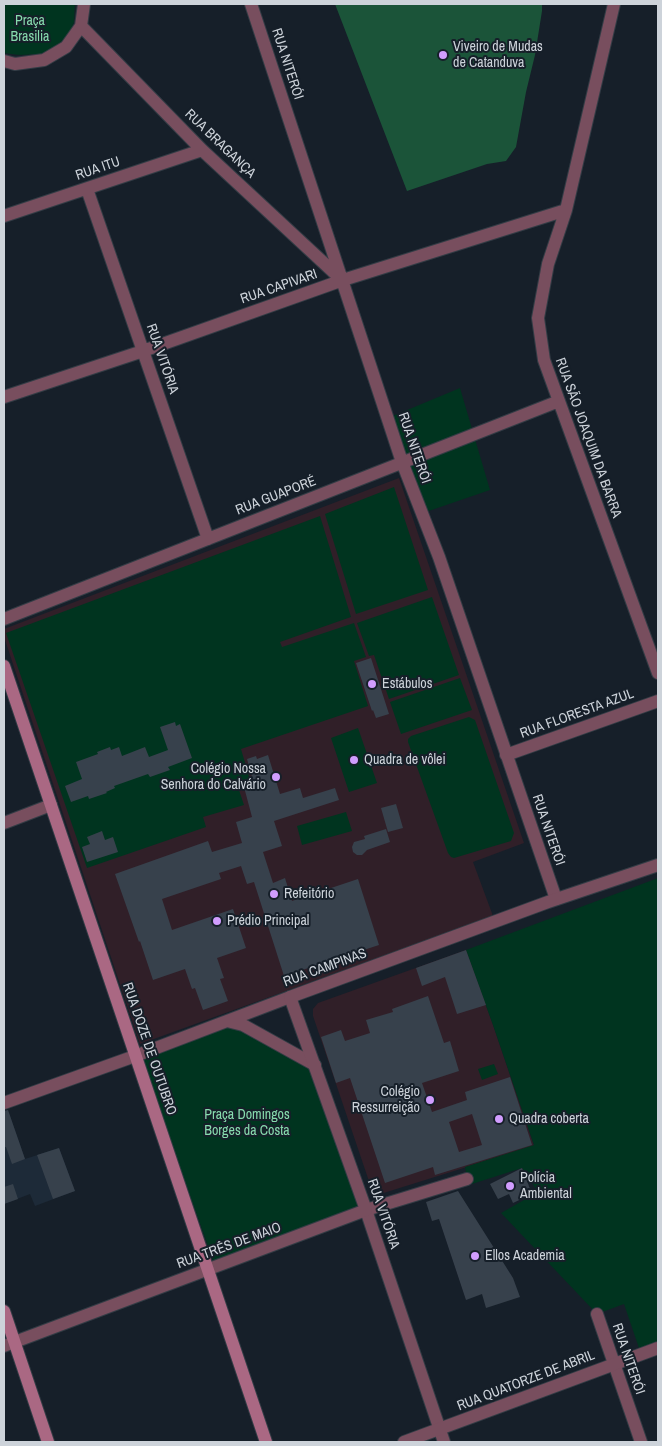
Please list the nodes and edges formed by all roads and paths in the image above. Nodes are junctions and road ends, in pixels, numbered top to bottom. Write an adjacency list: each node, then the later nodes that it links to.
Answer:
1 (84, 4): 4 (street)
2 (251, 4): 10 (street, RUA NITERÓI)
3 (614, 4): 8 (street, RUA SÃO JOAQUIM DA BARRA)
4 (80, 26): 5 (street); 6 (street, RUA BRAGANÇA)
5 (4, 61)
6 (202, 150): 7 (street, RUA ITU); 10 (street, RUA BRAGANÇA)
7 (87, 189): 9 (street, RUA ITU); 11 (street, RUA VITÓRIA)
8 (566, 210): 10 (street, RUA CAPIVARI); 13 (street, RUA SÃO JOAQUIM DA BARRA)
9 (4, 216)
10 (343, 280): 11 (street, RUA CAPIVARI); 14 (street, RUA NITERÓI)
11 (143, 351): 12 (street, RUA CAPIVARI); 15 (street, RUA VITÓRIA)
12 (4, 398)
13 (559, 401): 14 (street, RUA GUAPORÉ); 18 (street, RUA SÃO JOAQUIM DA BARRA)
14 (402, 462): 15 (street, RUA GUAPORÉ); 20 (street, RUA NITERÓI)
15 (208, 539): 16 (street, RUA GUAPORÉ)
16 (4, 619)
17 (4, 666): 21 (main road, RUA DOZE DE OUTUBRO)
18 (658, 673)
19 (658, 701): 20 (street, RUA FLORESTA AZUL)
20 (506, 755): 24 (street, RUA NITERÓI)
21 (51, 805): 22 (street); 27 (main road, RUA DOZE DE OUTUBRO)
22 (4, 823)
23 (658, 865): 24 (street, RUA CAMPINAS)
24 (556, 899): 25 (street, RUA CAMPINAS)
25 (290, 997): 26 (street, RUA CAMPINAS); 28 (street, RUA VITÓRIA)
26 (227, 1021): 27 (street, RUA CAMPINAS); 28 (street)
27 (136, 1056): 29 (street, RUA CAMPINAS); 32 (main road, RUA DOZE DE OUTUBRO)
28 (314, 1065): 31 (street, RUA VITÓRIA)
29 (4, 1103)
30 (467, 1180): 31 (street, RUA TRÊS DE MAIO)
31 (366, 1210): 32 (street, RUA TRÊS DE MAIO); 38 (street, RUA VITÓRIA)
32 (208, 1270): 35 (street, RUA TRÊS DE MAIO); 40 (main road, RUA DOZE DE OUTUBRO)
33 (4, 1312): 35 (main road)
34 (597, 1314): 37 (street, RUA NITERÓI)
35 (9, 1344): 39 (main road)
36 (658, 1348): 37 (street, RUA QUATORZE DE ABRIL)
37 (613, 1364): 38 (street, RUA QUATORZE DE ABRIL); 42 (street, RUA NITERÓI)
38 (441, 1436): 41 (street, RUA QUATORZE DE ABRIL)
39 (48, 1442)
40 (266, 1442)
41 (404, 1442)
42 (641, 1442)

